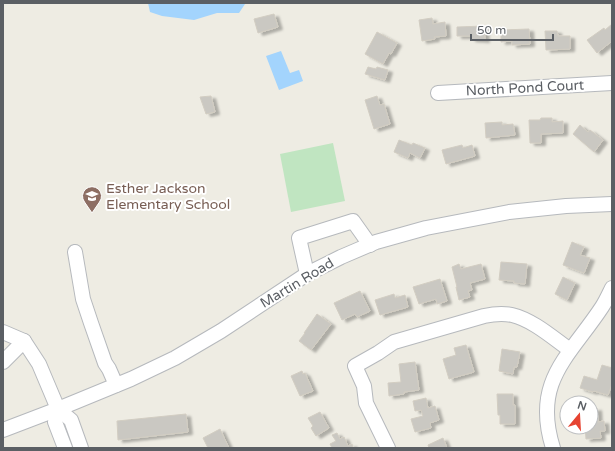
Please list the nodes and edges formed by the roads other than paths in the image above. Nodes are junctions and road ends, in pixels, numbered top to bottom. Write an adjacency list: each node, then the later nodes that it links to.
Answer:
1 (612, 83): 2 (street, North Pond Court)
2 (438, 93)
3 (612, 204): 4 (street, Martin Road)
4 (370, 245): 6 (street, Martin Road); 6 (street)
5 (75, 252): 12 (street)
6 (306, 274): 12 (street, Martin Road)
7 (612, 288): 10 (street)
8 (3, 332): 9 (street)
9 (24, 341): 11 (street); 13 (street)
10 (570, 350): 17 (street); 18 (street)
11 (3, 362)
12 (116, 385): 13 (street, Martin Road)
13 (58, 409): 14 (street, Martin Road); 15 (street); 16 (street)
14 (3, 430)
15 (65, 448)
16 (80, 448)
17 (388, 448)
18 (553, 448)

